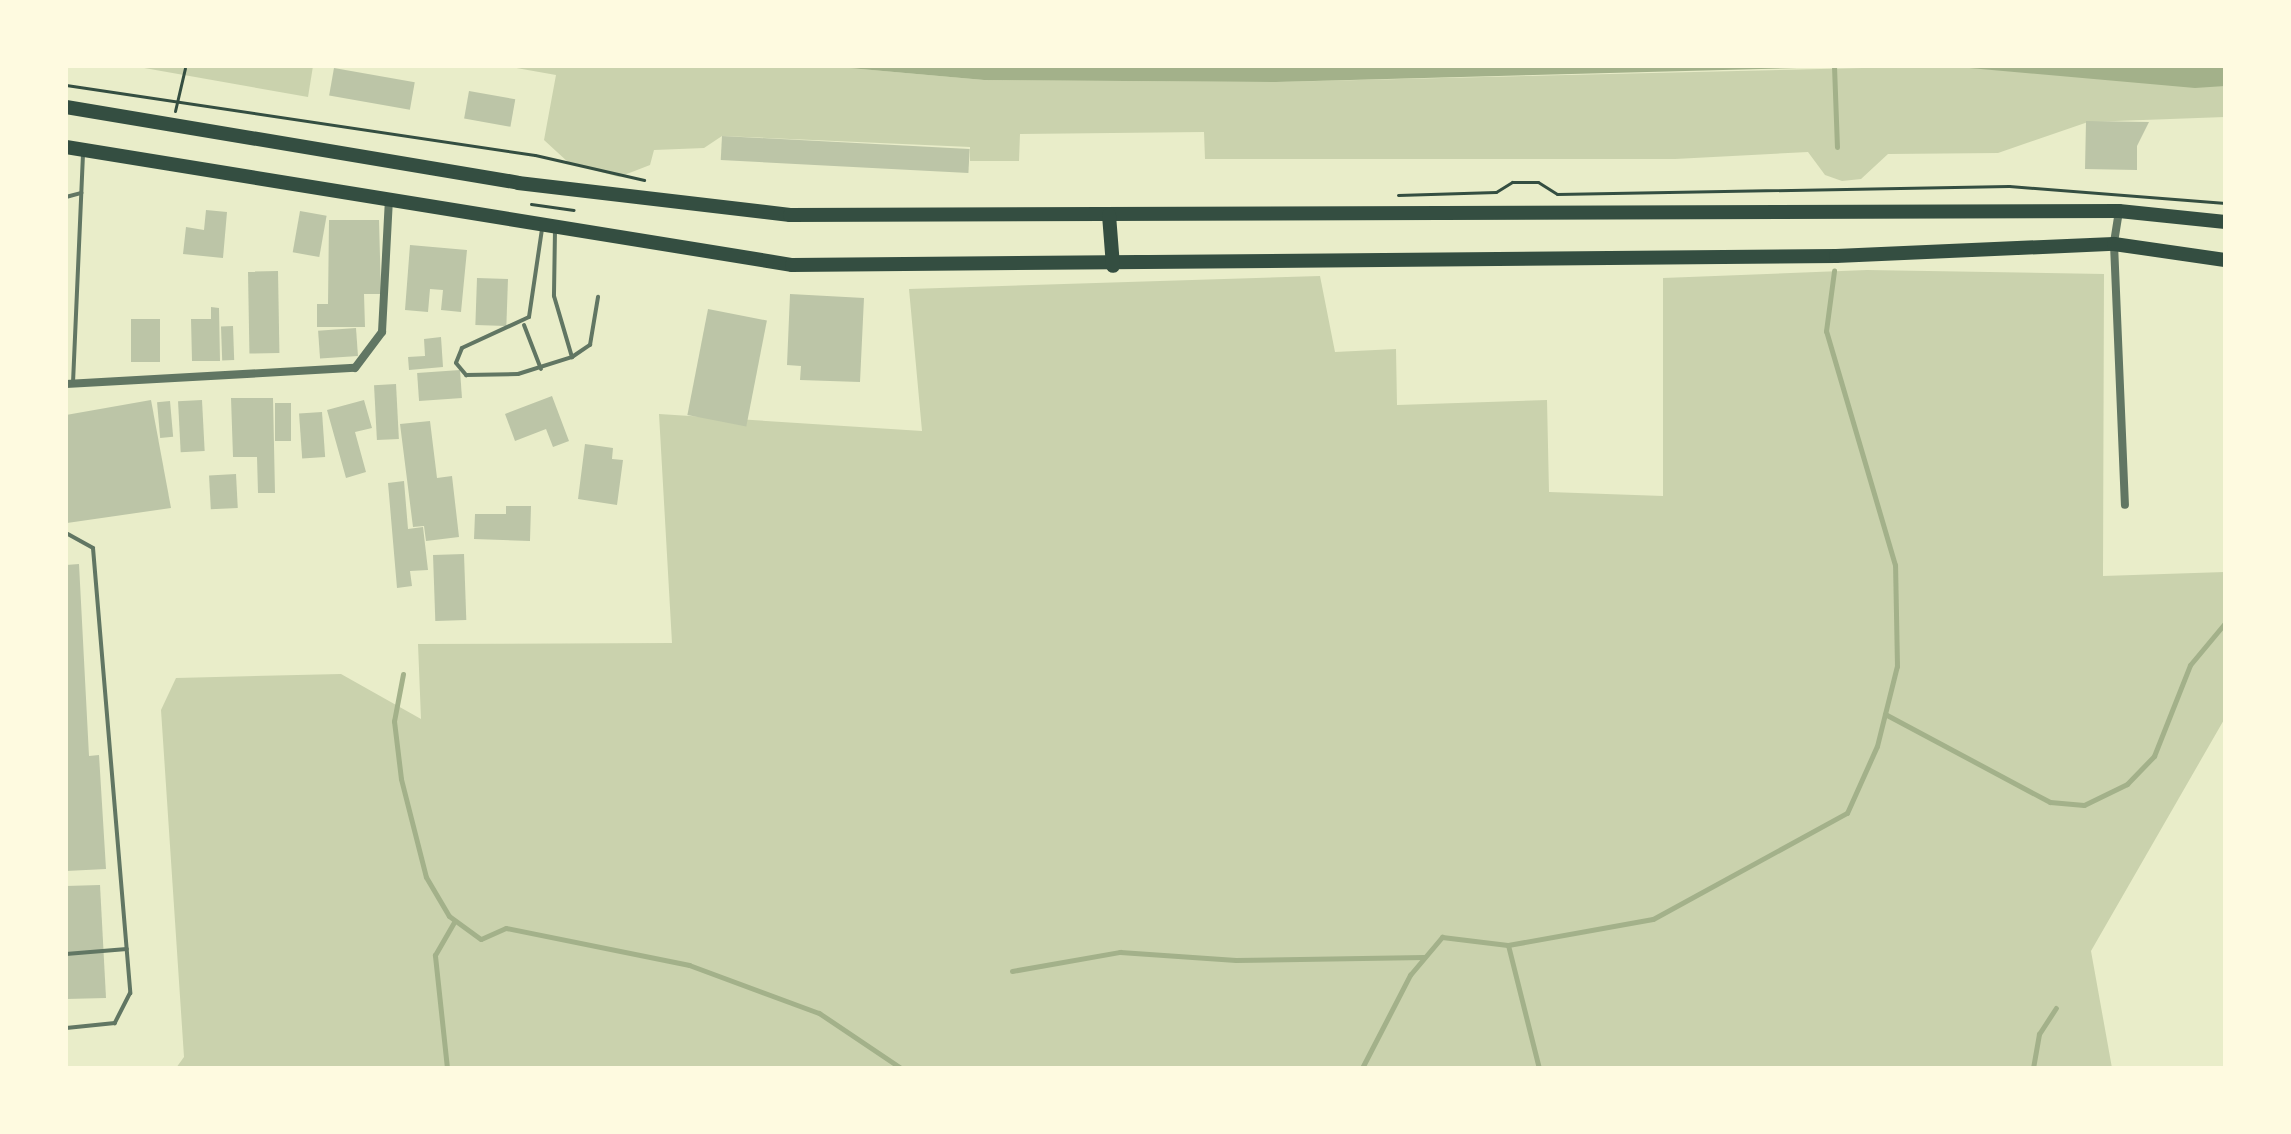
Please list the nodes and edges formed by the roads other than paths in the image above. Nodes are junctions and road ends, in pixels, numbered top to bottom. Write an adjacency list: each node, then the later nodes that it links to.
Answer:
1 (66, 107): 8 (main road)
2 (66, 147): 3 (main road)
3 (83, 149): 4 (lane); 6 (main road)
4 (81, 193): 5 (lane); 18 (lane)
5 (66, 197)
6 (389, 199): 10 (main road); 20 (street)
7 (2119, 211): 8 (main road); 9 (main road); 11 (street)
8 (1109, 215): 13 (main road)
9 (2225, 222)
10 (549, 228): 13 (main road); 15 (lane); 16 (lane)
11 (2114, 244): 12 (main road); 13 (main road); 21 (street)
12 (2225, 260)
13 (1113, 266)
14 (598, 297): 16 (lane)
15 (524, 325): 19 (lane); 19 (lane)
16 (572, 357): 19 (lane)
17 (66, 364): 18 (lane)
18 (74, 364): 20 (lane)
19 (541, 369)
20 (69, 384)
21 (2125, 505)
22 (66, 533): 23 (lane)
23 (127, 949): 24 (lane); 25 (lane)
24 (66, 954)
25 (66, 1028)

